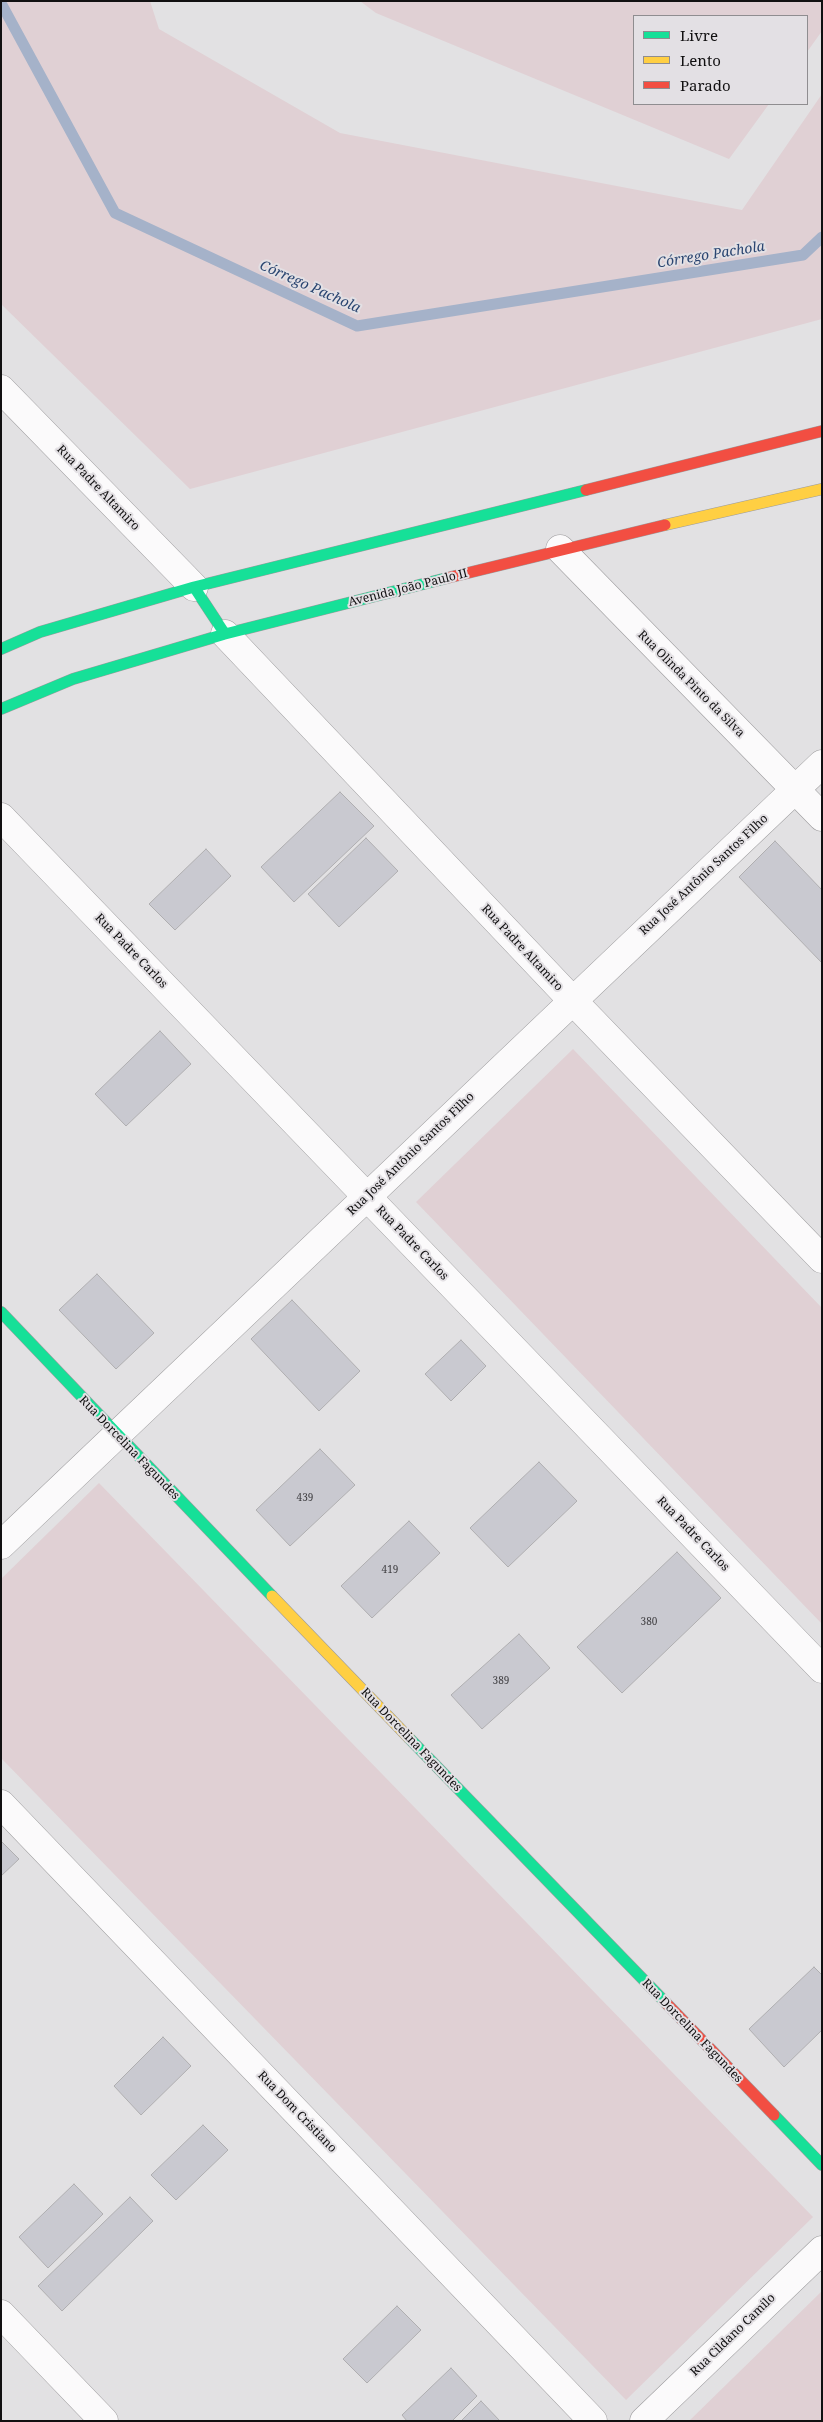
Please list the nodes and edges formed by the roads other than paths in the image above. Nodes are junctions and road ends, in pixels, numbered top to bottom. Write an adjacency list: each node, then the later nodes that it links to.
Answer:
1 (1, 389): 5 (street, Rua Padre Altamiro)
2 (822, 431): 5 (street)
3 (822, 489): 4 (street, Avenida João Paulo II)
4 (560, 550): 6 (street, Avenida João Paulo II); 10 (street, Rua Olinda Pinto da Silva)
5 (194, 587): 6 (street); 7 (street)
6 (225, 634): 8 (street, Avenida João Paulo II); 13 (street, Rua Padre Altamiro)
7 (1, 649)
8 (1, 709)
9 (822, 764): 10 (street, Rua José Antônio Santos Filho)
10 (795, 789): 12 (street, Rua Olinda Pinto da Silva); 13 (street, Rua José Antônio Santos Filho)
11 (1, 817): 14 (street, Rua Padre Carlos)
12 (822, 817)
13 (572, 1000): 14 (street, Rua José Antônio Santos Filho); 15 (street, Rua Padre Altamiro)
14 (367, 1196): 17 (street, Rua José Antônio Santos Filho); 19 (street, Rua Padre Carlos)
15 (822, 1259)
16 (1, 1312): 17 (street, Rua Dorcelina Fagundes)
17 (116, 1435): 18 (street, Rua José Antônio Santos Filho); 21 (street, Rua Dorcelina Fagundes)
18 (1, 1545)
19 (822, 1669)
20 (1, 1804): 25 (street, Rua Dom Cristiano)
21 (822, 2165)
22 (822, 2250): 26 (street, Rua Cildano Camilo)
23 (1, 2314): 24 (street)
24 (104, 2421)
25 (593, 2421)
26 (644, 2421)

